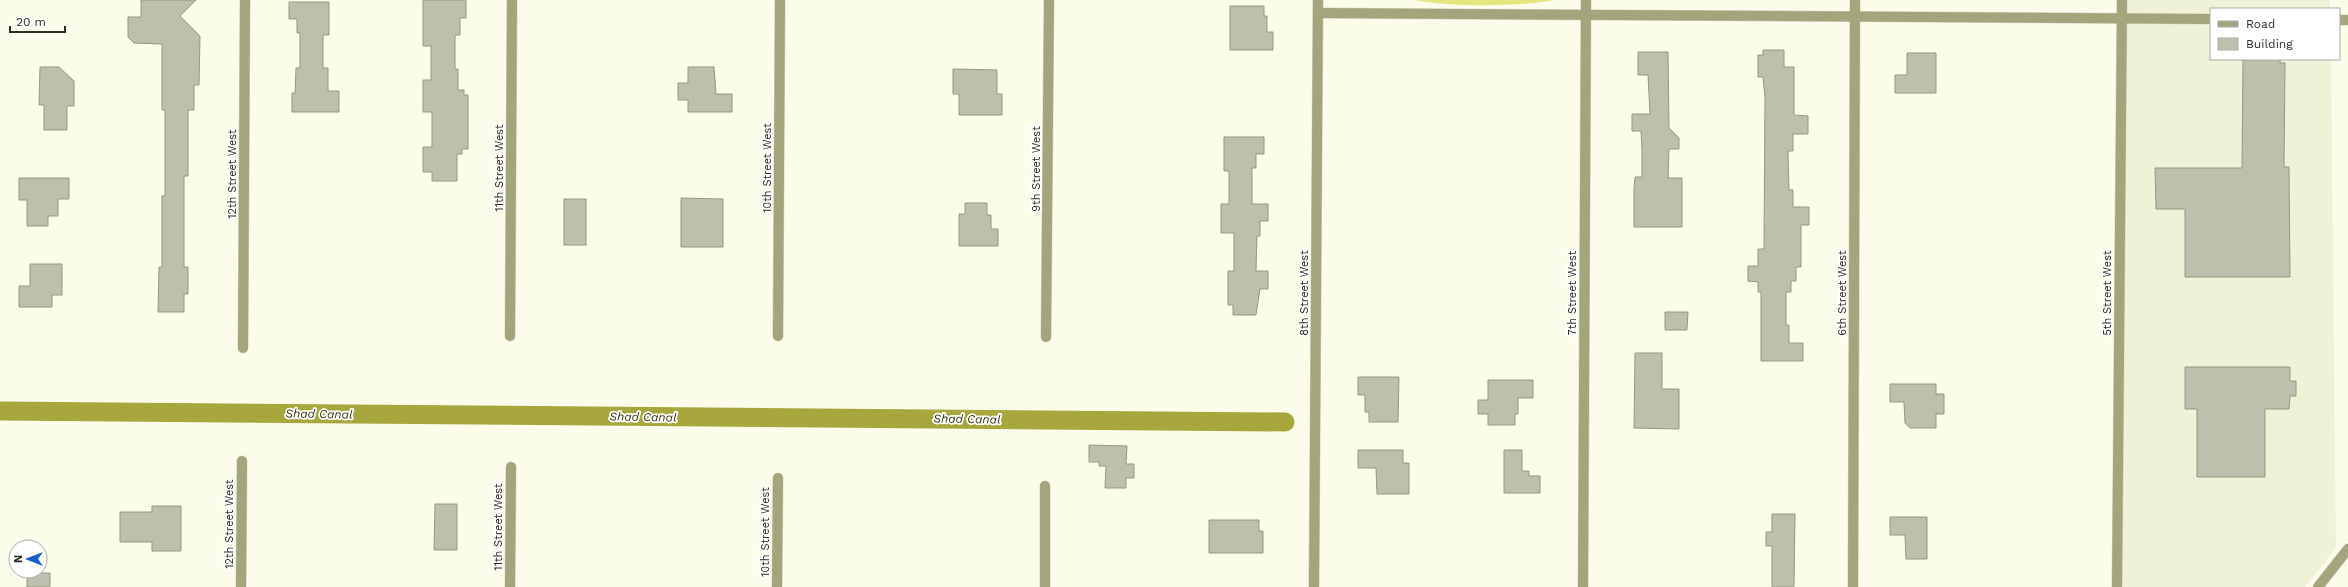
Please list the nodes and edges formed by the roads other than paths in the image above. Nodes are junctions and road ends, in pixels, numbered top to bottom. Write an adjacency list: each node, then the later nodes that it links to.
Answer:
1 (245, 0): 17 (street, 12th Street West)
2 (512, 0): 14 (street, 11th Street West)
3 (780, 0): 15 (street, 10th Street West)
4 (1049, 0): 16 (street, 9th Street West)
5 (1318, 0): 9 (street, 8th Street West)
6 (1586, 0): 10 (street, 7th Street West)
7 (1855, 0): 11 (street, 6th Street West)
8 (2122, 0): 12 (street, 5th Street West)
9 (1318, 13): 10 (street); 27 (street, 8th Street West)
10 (1586, 15): 11 (street); 28 (street, 7th Street West)
11 (1855, 17): 12 (street); 29 (street, 6th Street West)
12 (2122, 19): 13 (street); 30 (street, 5th Street West)
13 (2210, 19)
14 (510, 336)
15 (778, 336)
16 (1046, 337)
17 (243, 348)
18 (242, 461): 23 (street, 12th Street West)
19 (510, 467): 24 (street, 11th Street West)
20 (778, 478): 25 (street, 10th Street West)
21 (1045, 486): 26 (street)
22 (2348, 550): 31 (street)
23 (241, 587)
24 (510, 587)
25 (777, 587)
26 (1045, 587)
27 (1314, 587)
28 (1583, 587)
29 (1853, 587)
30 (2117, 587)
31 (2318, 587)

